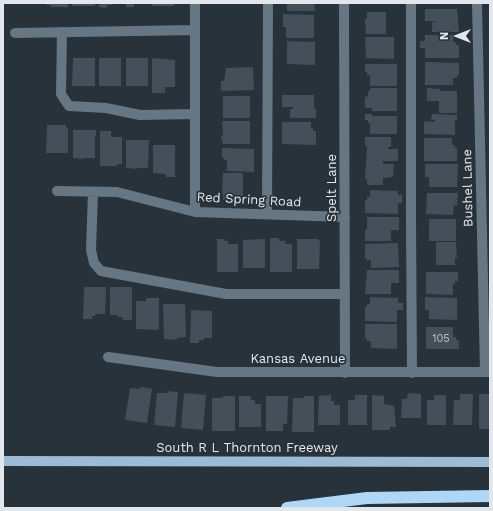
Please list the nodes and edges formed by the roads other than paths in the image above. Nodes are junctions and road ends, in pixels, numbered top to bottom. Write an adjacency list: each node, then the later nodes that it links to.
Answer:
1 (195, 3): 6 (street)
2 (268, 3): 13 (street)
3 (344, 3): 14 (street, Spelt Lane)
4 (411, 3): 17 (street)
5 (478, 3): 18 (street, Bushel Lane)
6 (195, 30): 7 (street); 9 (street)
7 (62, 32): 8 (street); 9 (street)
8 (15, 33)
9 (195, 114): 12 (street)
10 (57, 191): 11 (street, Red Spring Road)
11 (93, 192): 12 (street, Red Spring Road); 15 (street)
12 (195, 212): 13 (street, Red Spring Road)
13 (267, 214): 14 (street, Red Spring Road)
14 (345, 217): 15 (street, Spelt Lane)
15 (345, 294): 19 (street, Spelt Lane)
16 (108, 357): 19 (street, Kansas Avenue)
17 (412, 372): 18 (street, Kansas Avenue); 19 (street, Kansas Avenue)
18 (488, 372)
19 (344, 373)
20 (3, 461): 21 (main road, South R L Thornton Freeway)
21 (490, 462)
22 (490, 496): 23 (highway)
23 (286, 508)

